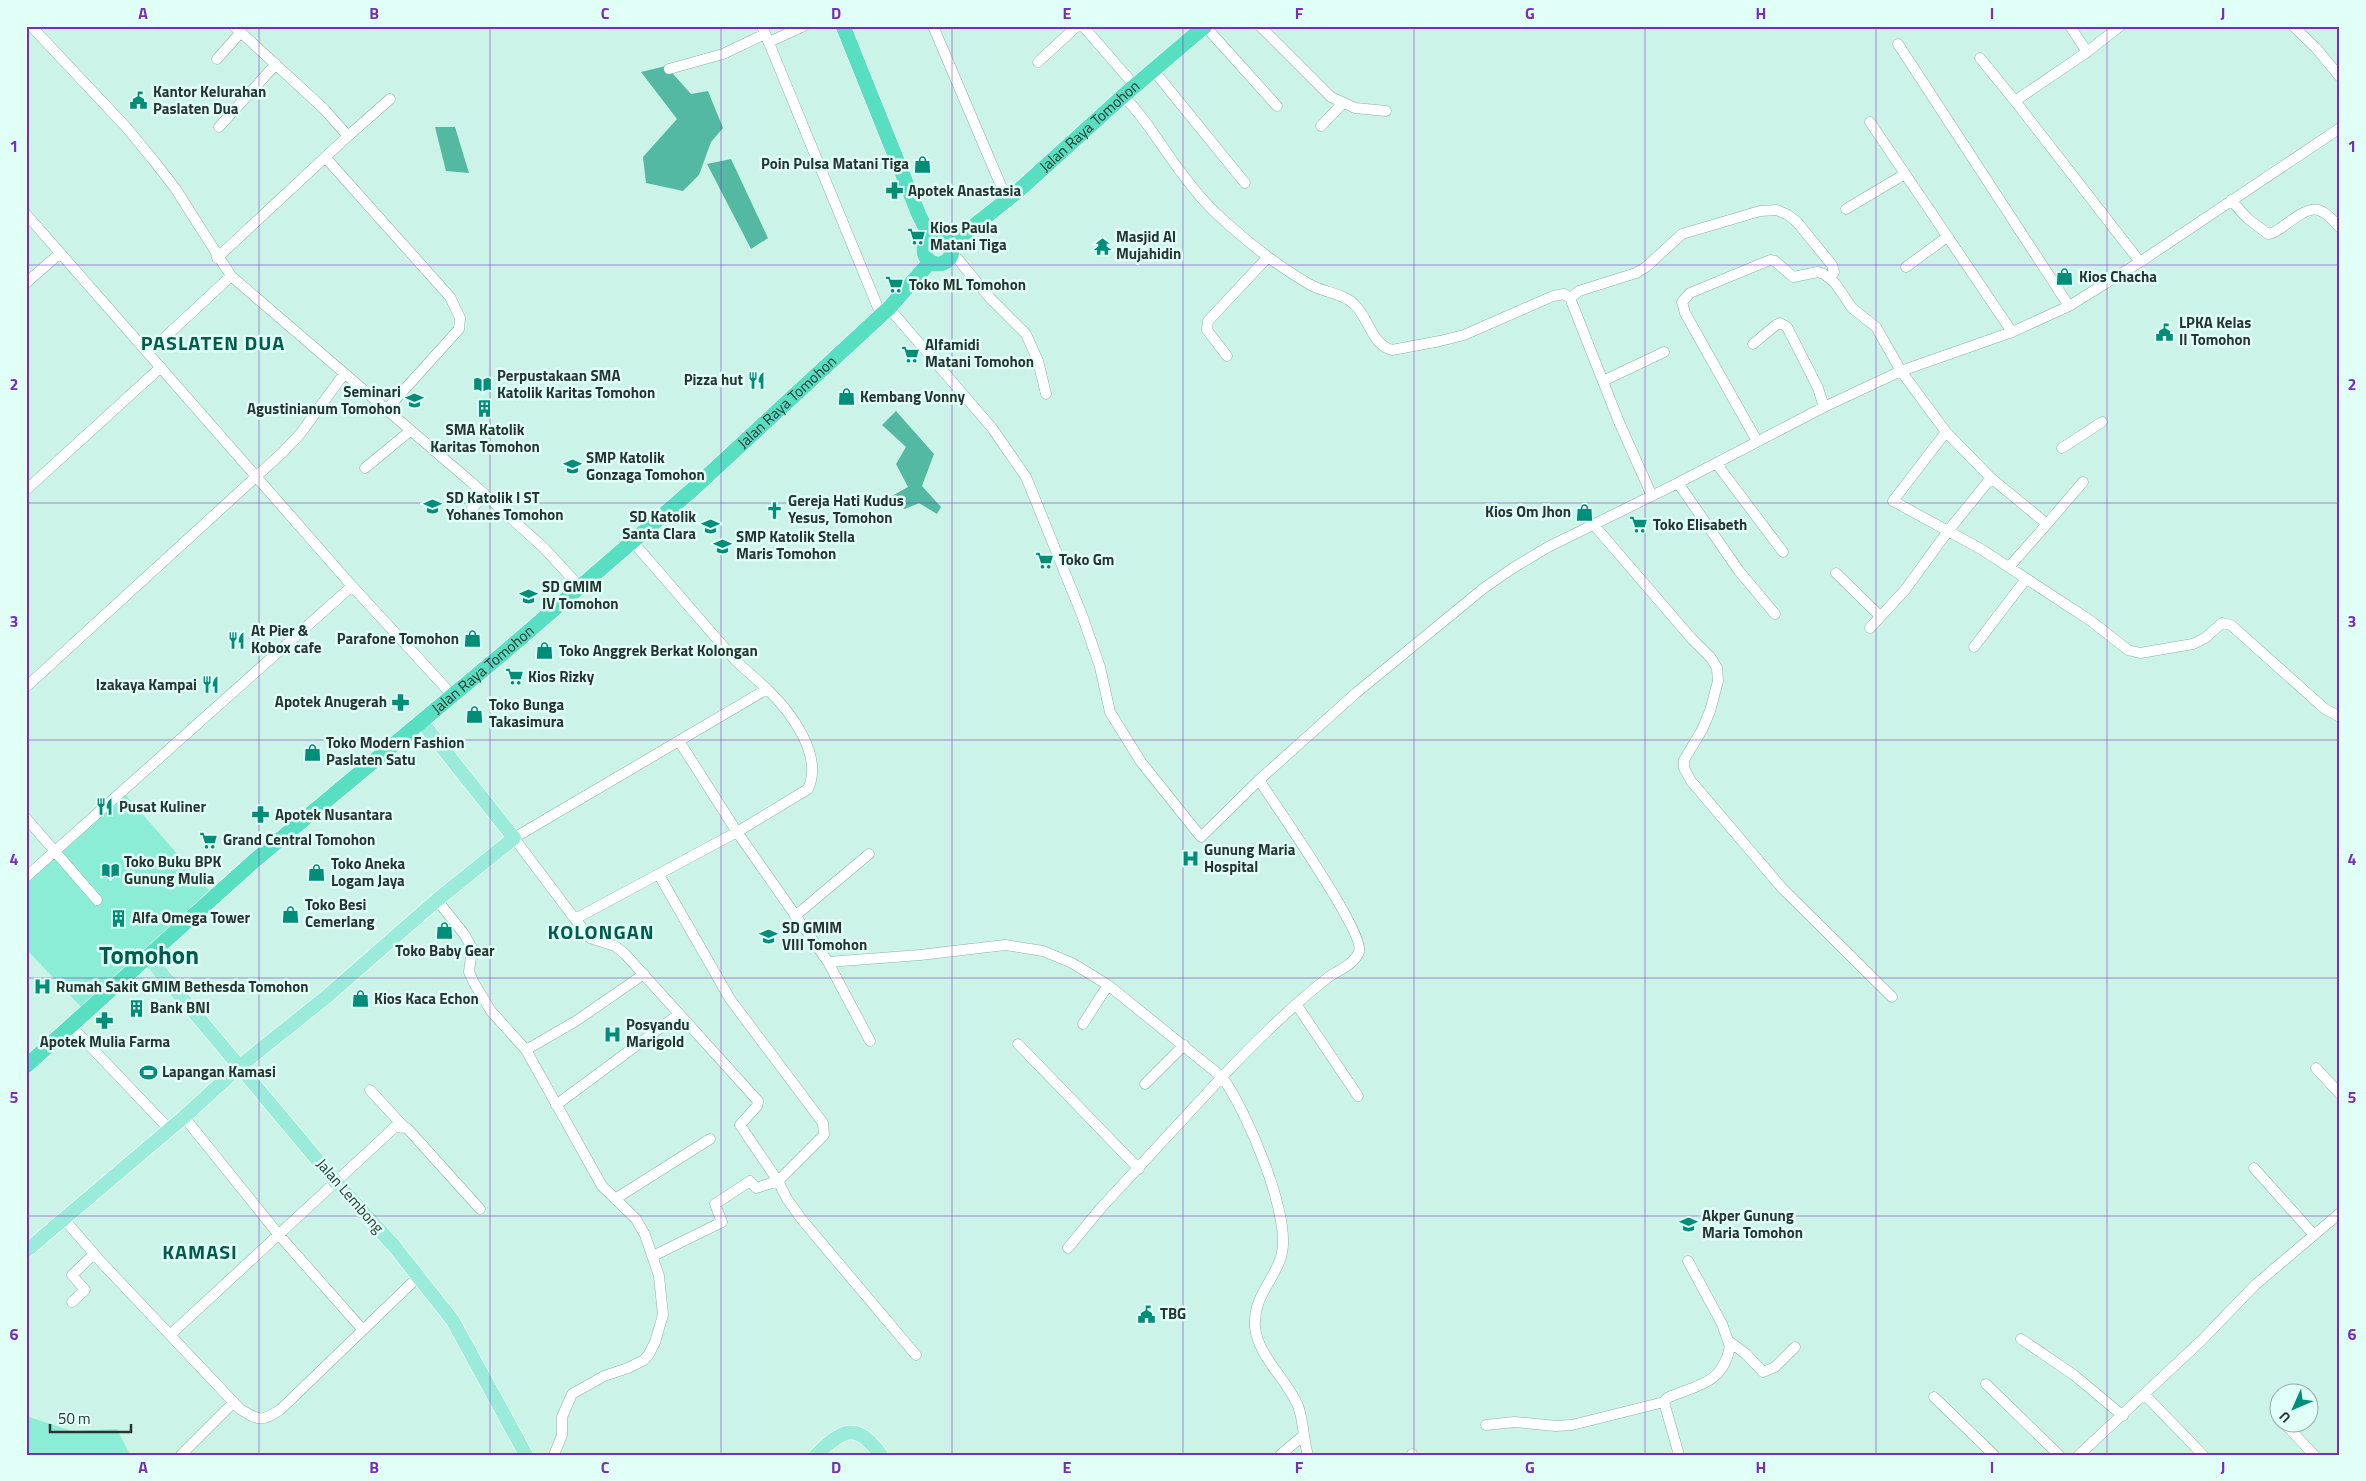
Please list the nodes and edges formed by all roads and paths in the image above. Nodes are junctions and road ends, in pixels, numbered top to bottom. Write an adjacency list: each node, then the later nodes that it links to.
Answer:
1 (31, 26): 47 (street)
2 (804, 26): 13 (street)
3 (843, 26): 44 (highway)
4 (933, 26): 38 (street)
5 (1077, 26): 18 (street)
6 (1083, 26): 23 (street)
7 (1205, 26): 21 (highway, Jalan Raya Tomohon); 28 (street)
8 (1260, 26): 27 (street)
9 (2070, 26): 15 (street)
10 (2120, 26): 15 (street)
11 (2293, 26): 22 (street)
12 (238, 29): 17 (street); 19 (street)
13 (766, 34): 20 (street); 57 (street)
14 (1898, 44): 56 (street)
15 (2087, 52): 26 (street)
16 (1980, 58): 26 (street)
17 (218, 59)
18 (1038, 62)
19 (276, 64): 32 (street); 34 (street)
20 (670, 69)
21 (1154, 71): 23 (highway, Jalan Raya Tomohon); 37 (street)
22 (2340, 77)
23 (1135, 86): 24 (highway, Jalan Raya Tomohon)
24 (1123, 96): 38 (highway, Jalan Raya Tomohon); 48 (street)
25 (390, 99): 34 (street)
26 (2015, 101): 50 (street)
27 (1343, 103): 29 (street); 31 (street)
28 (1277, 106)
29 (1386, 111)
30 (1870, 122): 36 (street)
31 (1321, 126)
32 (219, 127)
33 (2340, 128): 39 (street)
34 (348, 136): 35 (street)
35 (325, 157): 47 (street); 69 (street)
36 (1905, 174): 40 (street); 43 (street)
37 (1245, 183)
38 (1007, 200): 45 (highway, Jalan Raya Tomohon)
39 (2231, 200): 42 (street); 50 (street)
40 (1846, 209)
41 (26, 214): 46 (street)
42 (2340, 228)
43 (1947, 237): 51 (street); 58 (street)
44 (930, 238): 45 (highway); 49 (highway)
45 (951, 248): 49 (highway, Jalan Raya Tomohon); 67 (street)
46 (59, 254): 54 (street); 61 (street)
47 (217, 258): 52 (street)
48 (1267, 258): 55 (street); 62 (street)
49 (930, 262): 57 (highway, Jalan Raya Tomohon)
50 (2140, 262): 56 (street)
51 (1906, 267)
52 (231, 276): 61 (street); 65 (street)
53 (1830, 278): 55 (street); 64 (street); 73 (street)
54 (26, 283)
55 (1570, 298): 66 (street)
56 (2069, 306): 58 (street)
57 (885, 312): 88 (highway, Jalan Raya Tomohon); 105 (street)
58 (2012, 332): 64 (street)
59 (1753, 344): 68 (street)
60 (1664, 352): 66 (street)
61 (148, 353): 63 (street)
62 (1227, 356)
63 (161, 368): 77 (street); 81 (street)
64 (1901, 372): 68 (street); 72 (street)
65 (344, 374): 69 (street); 77 (street)
66 (1603, 381): 83 (street)
67 (1046, 394)
68 (1824, 407): 73 (street)
69 (386, 410): 71 (street)
70 (2102, 422): 74 (street)
71 (410, 431): 76 (street); 82 (street)
72 (1946, 432): 78 (street); 87 (street)
73 (1757, 441): 75 (street)
74 (2062, 448)
75 (1716, 463): 80 (street); 89 (street)
76 (365, 468)
77 (258, 476): 93 (street); 99 (street)
78 (1990, 478): 86 (street); 87 (street)
79 (2083, 482): 86 (street)
80 (1678, 483): 83 (street); 95 (street)
81 (26, 490)
82 (485, 495): 84 (street); 94 (street)
83 (1652, 496): 85 (street)
84 (472, 508)
85 (1592, 524): 105 (street); 121 (street)
86 (2047, 524): 90 (street)
87 (1948, 531): 90 (street); 96 (street)
88 (633, 542): 94 (highway, Jalan Raya Tomohon); 100 (street)
89 (1784, 552)
90 (2009, 567): 92 (street)
91 (1836, 573): 96 (street)
92 (2026, 579): 98 (street); 102 (street)
93 (352, 586): 101 (street); 109 (street)
94 (580, 587): 101 (highway, Jalan Raya Tomohon)
95 (1775, 614)
96 (1880, 616): 97 (street)
97 (1870, 628)
98 (1974, 647)
99 (26, 686)
100 (767, 689): 104 (street); 107 (street)
101 (453, 696): 103 (highway, Jalan Raya Tomohon)
102 (2340, 718)
103 (422, 721): 108 (main road); 117 (highway, Jalan Raya Tomohon)
104 (679, 741): 107 (street); 108 (street)
105 (1259, 780): 122 (street)
106 (26, 818): 109 (street)
107 (737, 832): 111 (street); 115 (street)
108 (514, 838): 114 (main road); 116 (street)
109 (56, 850): 112 (street); 113 (street)
110 (869, 854): 115 (street)
111 (659, 875): 116 (street); 146 (street)
112 (26, 877)
113 (97, 900)
114 (437, 900): 129 (street); 131 (main road)
115 (795, 916): 118 (street)
116 (575, 919): 119 (street)
117 (147, 956): 125 (highway, Jalan Raya Tomohon); 131 (main road, Jalan Lembong)
118 (828, 962): 120 (street); 126 (street)
119 (644, 974): 123 (street); 129 (street)
120 (1108, 985): 124 (street); 128 (street)
121 (1892, 996)
122 (1296, 1004): 133 (street); 137 (street)
123 (679, 1014): 138 (street); 146 (street)
124 (1084, 1024)
125 (71, 1026): 130 (highway, Jalan Raya Tomohon); 141 (street)
126 (870, 1041)
127 (1018, 1044): 144 (street)
128 (1184, 1045): 133 (street); 134 (street)
129 (526, 1050): 138 (street)
130 (26, 1066)
131 (240, 1066): 139 (main road); 145 (main road, Jalan Lembong)
132 (2316, 1068): 136 (street)
133 (1222, 1077): 144 (street); 174 (street)
134 (1144, 1084)
135 (370, 1090): 140 (street)
136 (2340, 1094)
137 (1358, 1096)
138 (556, 1105): 147 (street)
139 (184, 1117): 141 (main road); 151 (street)
140 (404, 1127): 145 (street); 148 (street)
141 (169, 1129): 150 (main road)
142 (710, 1139): 147 (street)
143 (2254, 1168): 152 (street)
144 (1139, 1169): 153 (street)
145 (335, 1181): 151 (street); 158 (main road, Jalan Lembong)
146 (778, 1181): 156 (street); 165 (street)
147 (615, 1200): 156 (street)
148 (480, 1209)
149 (2340, 1213): 152 (street)
150 (63, 1218): 154 (main road); 155 (street)
151 (279, 1234): 160 (street); 161 (street)
152 (2314, 1235): 167 (street)
153 (1068, 1248)
154 (26, 1252)
155 (94, 1254): 159 (street); 161 (street)
156 (653, 1256): 177 (street)
157 (1688, 1261): 163 (street)
158 (419, 1276): 160 (street); 176 (main road, Jalan Lembong)
159 (72, 1302)
160 (362, 1329): 169 (street)
161 (170, 1335): 169 (street)
162 (2021, 1339): 171 (street)
163 (1730, 1342): 164 (street); 170 (street)
164 (1795, 1347)
165 (916, 1355)
166 (1986, 1384): 184 (street)
167 (2145, 1395): 171 (street); 186 (street)
168 (1934, 1398): 183 (street)
169 (234, 1402): 175 (street)
170 (1664, 1402): 172 (street); 182 (street)
171 (2123, 1416): 185 (street)
172 (1486, 1425)
173 (2294, 1434): 187 (street)
174 (1304, 1435): 180 (street); 181 (street)
175 (181, 1455)
176 (526, 1455)
177 (554, 1455)
178 (816, 1455): 179 (main road)
179 (881, 1455)
180 (1280, 1455)
181 (1308, 1455)
182 (1679, 1455)
183 (1994, 1455)
184 (2059, 1455)
185 (2079, 1455)
186 (2203, 1455)
187 (2314, 1455)

